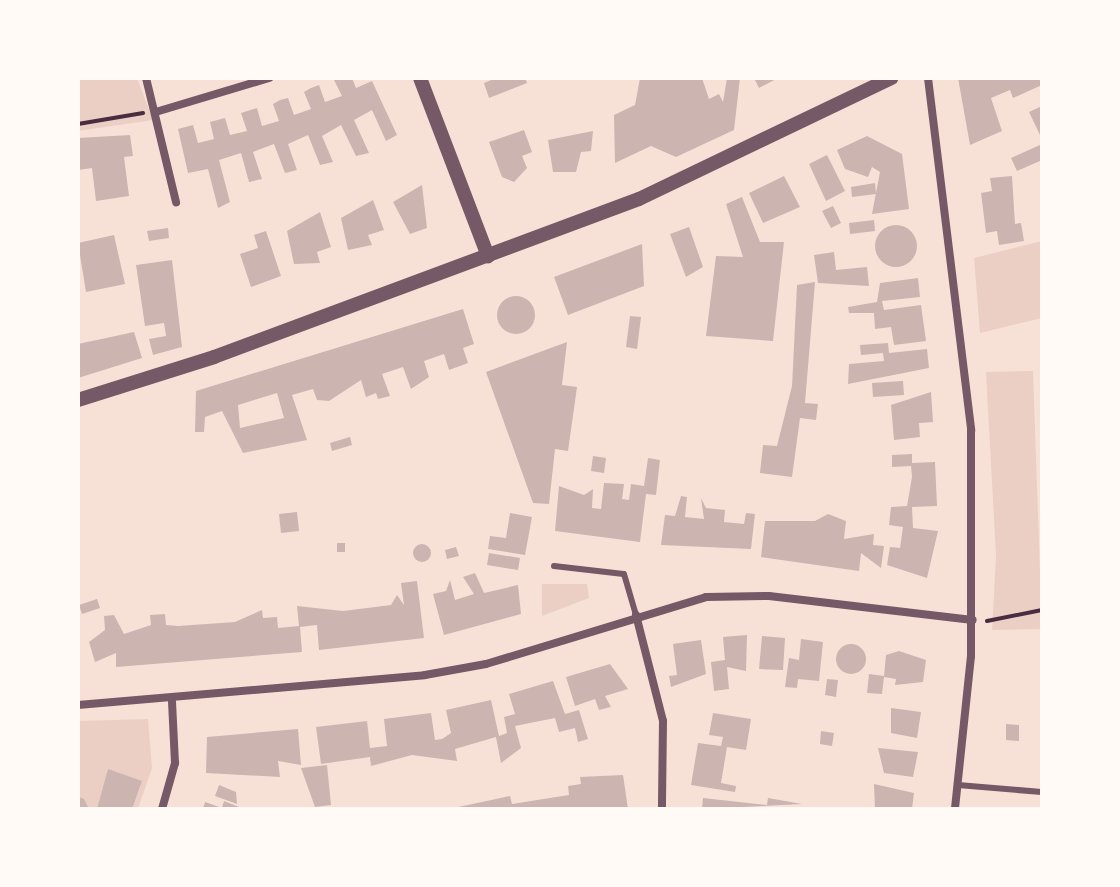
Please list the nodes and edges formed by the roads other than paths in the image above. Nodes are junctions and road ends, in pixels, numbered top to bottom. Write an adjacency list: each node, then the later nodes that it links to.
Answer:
1 (146, 78): 6 (street)
2 (269, 78): 6 (street)
3 (420, 78): 8 (street)
4 (892, 78): 8 (street)
5 (928, 78): 12 (street)
6 (159, 111): 7 (street)
7 (176, 202)
8 (488, 256): 9 (street)
9 (78, 400)
10 (554, 566): 11 (lane)
11 (636, 615): 12 (street); 13 (street); 18 (street)
12 (973, 620): 15 (street)
13 (172, 701): 14 (street); 17 (street)
14 (78, 705)
15 (958, 785): 16 (lane); 19 (street)
16 (1042, 792)
17 (162, 809)
18 (662, 809)
19 (955, 809)

